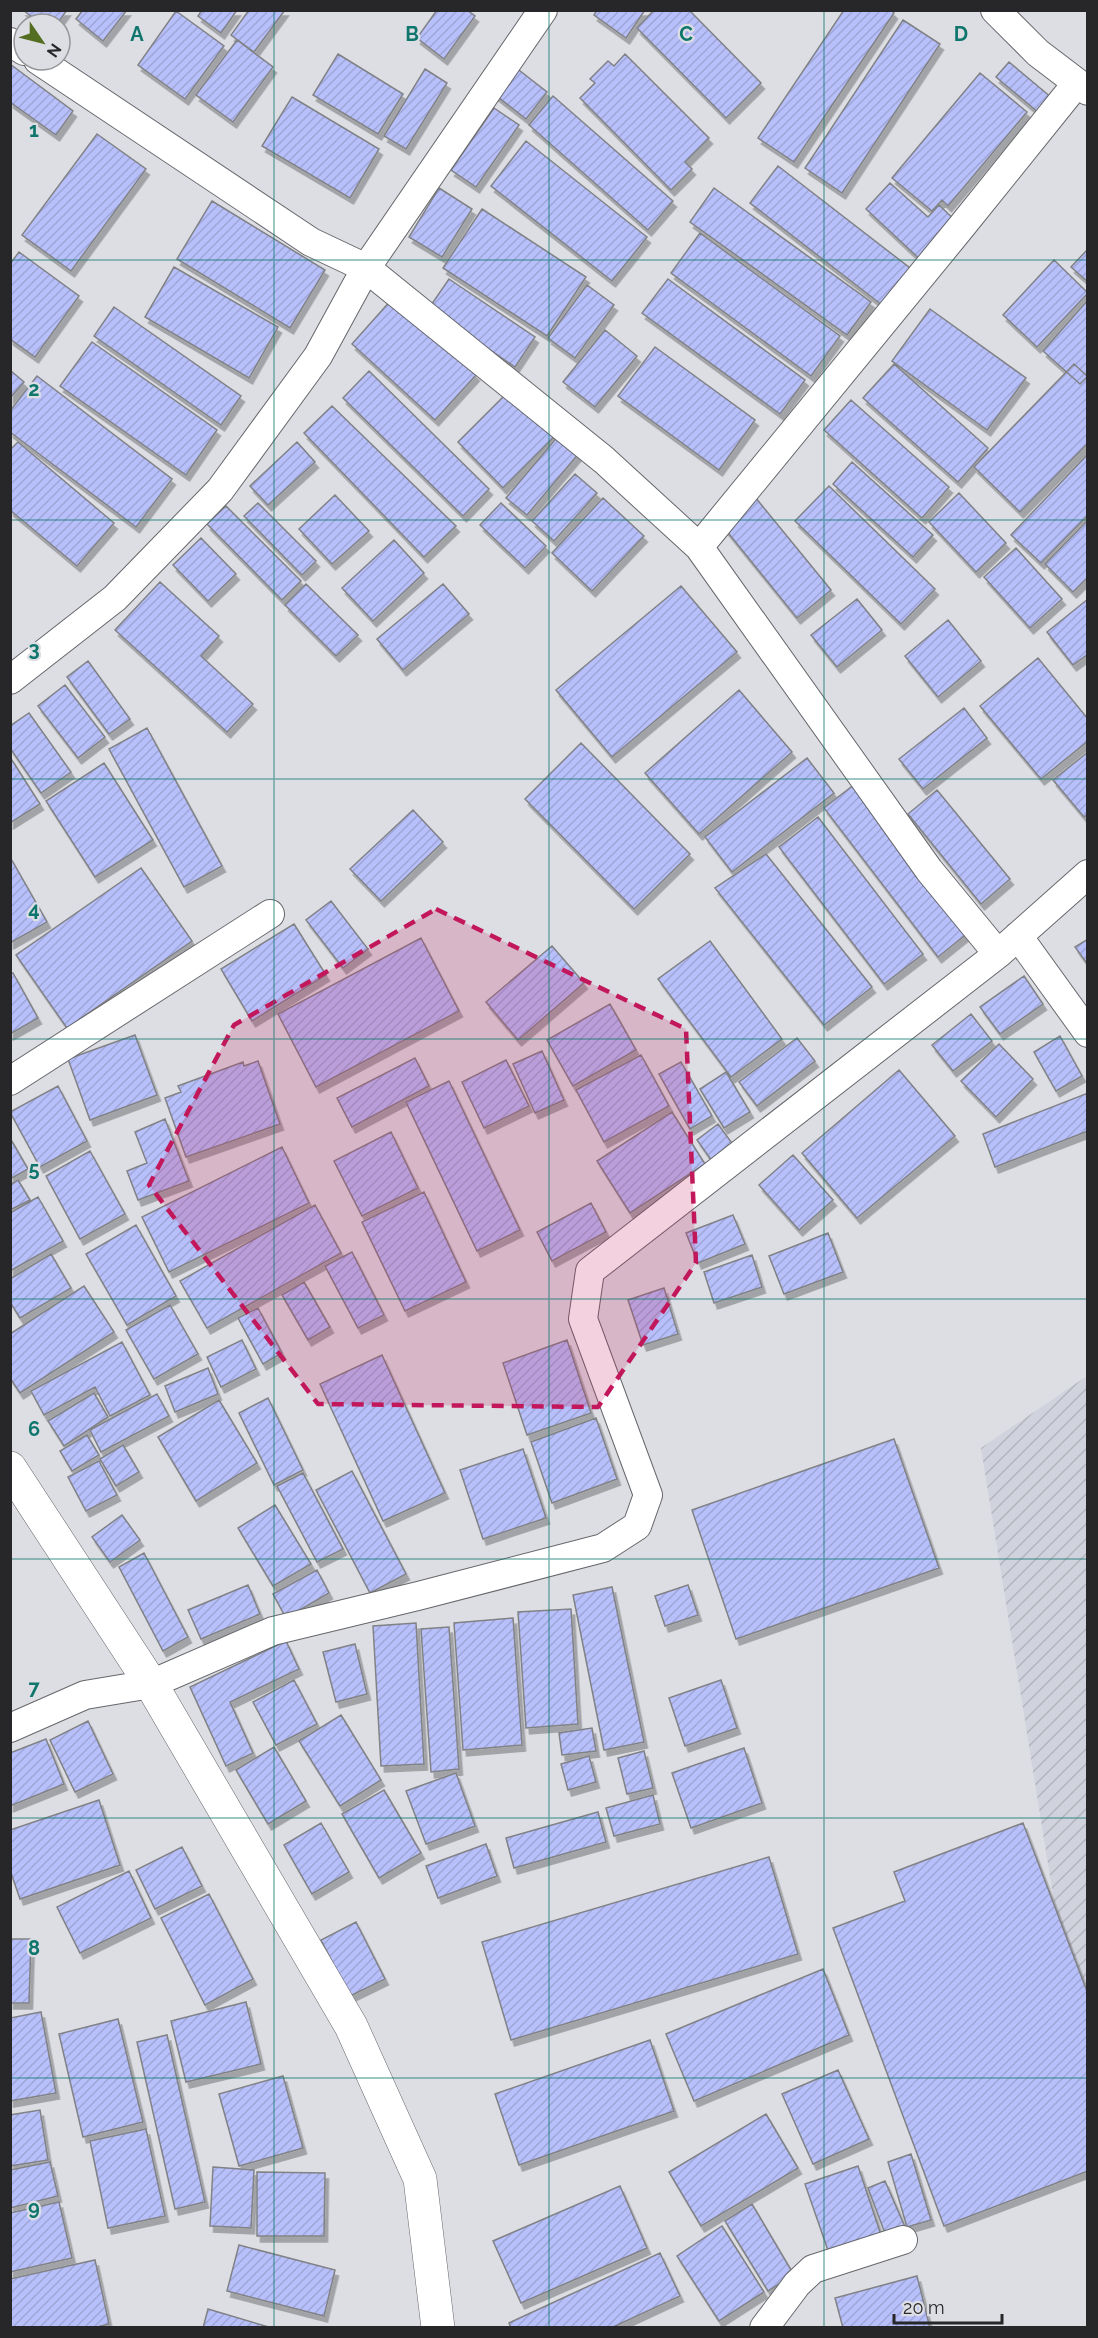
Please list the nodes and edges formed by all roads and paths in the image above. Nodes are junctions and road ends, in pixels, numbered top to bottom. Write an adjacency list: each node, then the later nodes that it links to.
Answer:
1 (543, 10): 5 (street)
2 (995, 10): 4 (street)
3 (56, 72): 5 (street)
4 (1082, 87): 6 (street)
5 (366, 268): 6 (street); 7 (street)
6 (699, 547): 10 (street)
7 (10, 680)
8 (1088, 874): 10 (street)
9 (270, 914): 12 (street)
10 (1008, 945): 11 (street); 14 (street)
11 (1088, 1033)
12 (10, 1081)
13 (10, 1468): 14 (main road)
14 (151, 1684): 15 (street); 17 (main road)
15 (10, 1728)
16 (903, 2240): 18 (street)
17 (438, 2328)
18 (764, 2328)

